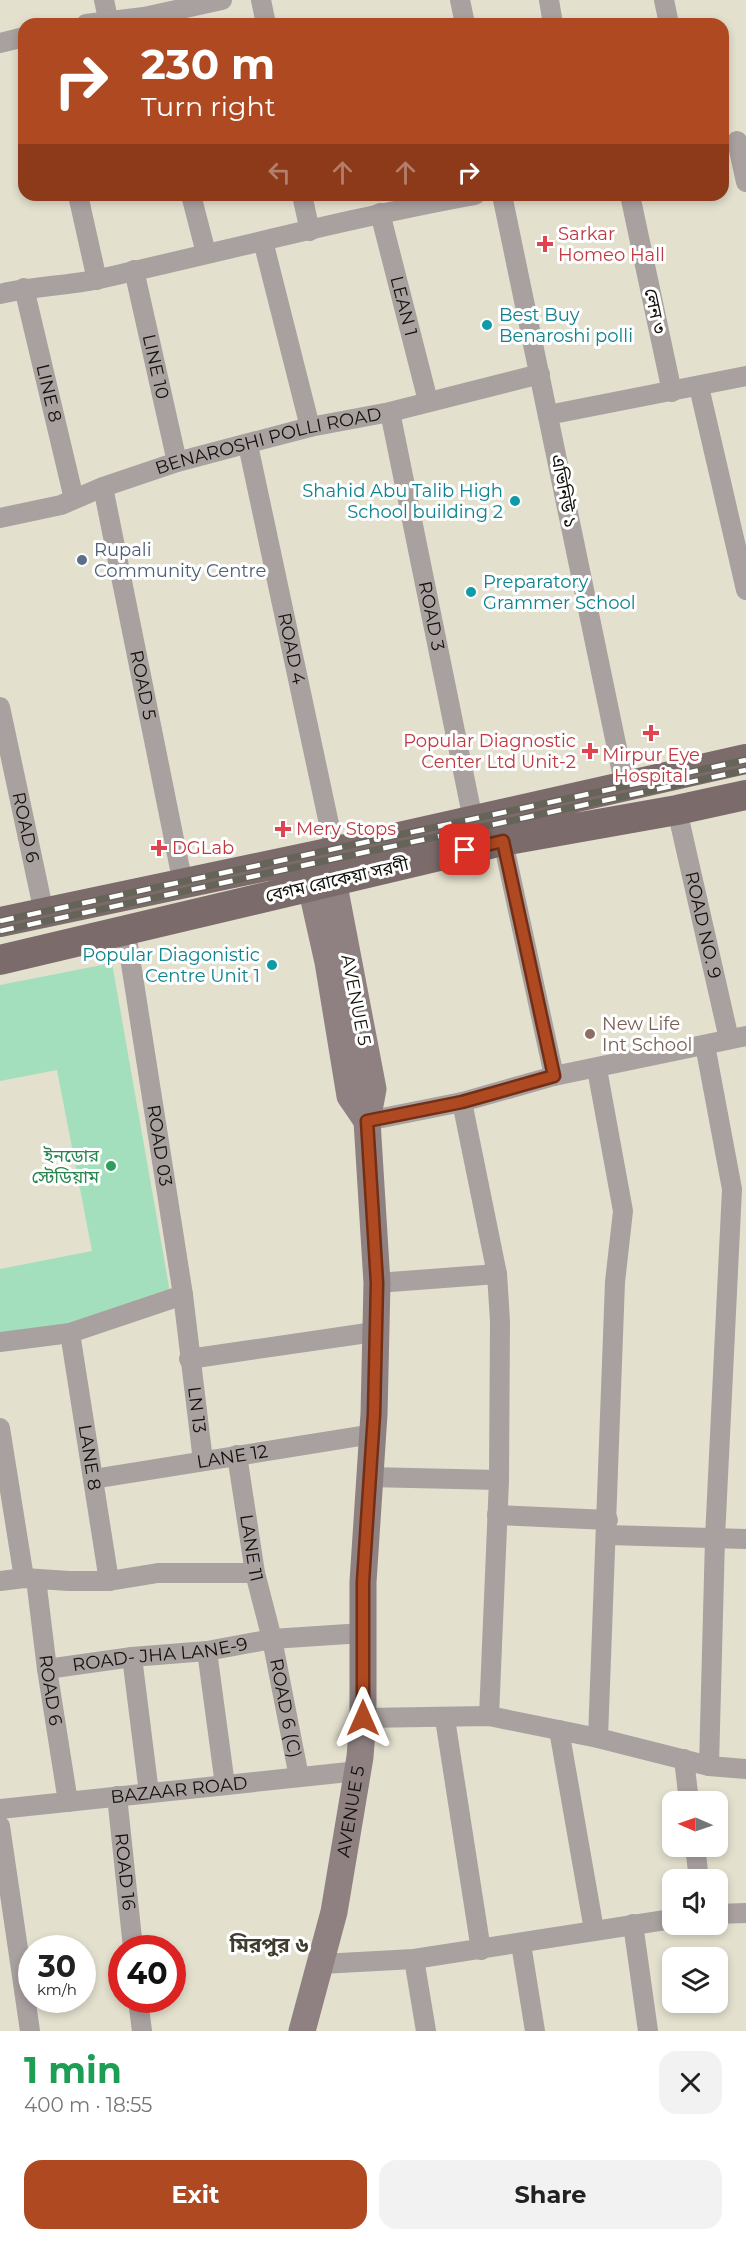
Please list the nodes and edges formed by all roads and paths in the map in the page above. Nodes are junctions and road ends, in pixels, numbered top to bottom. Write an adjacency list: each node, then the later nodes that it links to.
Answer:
1 (217, 0): 2 (street); 9 (street)
2 (222, 0)
3 (261, 0): 10 (street)
4 (460, 0): 11 (street)
5 (549, 0): 12 (street)
6 (664, 0): 13 (street)
7 (106, 10): 8 (street)
8 (137, 18)
9 (152, 18)
10 (265, 18)
11 (464, 18)
12 (552, 18)
13 (668, 18)
14 (18, 38): 15 (street)
15 (0, 41)
16 (735, 141): 17 (street)
17 (746, 183)
18 (79, 201): 29 (street)
19 (193, 201): 27 (street)
20 (303, 201): 25 (street)
21 (443, 201): 24 (street)
22 (503, 201): 32 (street, এভিনিউ ১)
23 (631, 201): 35 (street, লেন ৩)
24 (380, 213): 25 (street); 36 (street, LEAN 1)
25 (309, 231): 26 (street)
26 (263, 241): 27 (street); 39 (street)
27 (206, 253): 28 (street)
28 (134, 270): 29 (street); 41 (street, LINE 10)
29 (97, 280): 30 (street)
30 (24, 288): 31 (street); 43 (street, LINE 8)
31 (0, 294)
32 (540, 375): 36 (street, BENAROSHI POLLI ROAD); 38 (street, এভিনিউ ১)
33 (746, 376): 34 (street)
34 (699, 387): 35 (street); 45 (street)
35 (672, 392): 38 (street)
36 (428, 401): 37 (street, BENAROSHI POLLI ROAD)
37 (390, 412): 39 (street, BENAROSHI POLLI ROAD); 51 (street, ROAD 3)
38 (548, 415): 48 (street, এভিনিউ ১)
39 (310, 427): 40 (street, BENAROSHI POLLI ROAD)
40 (248, 445): 41 (street, BENAROSHI POLLI ROAD); 53 (street, ROAD 4)
41 (177, 462): 42 (street, BENAROSHI POLLI ROAD)
42 (104, 487): 43 (street, BENAROSHI POLLI ROAD); 54 (street, ROAD 5)
43 (74, 499): 44 (street, BENAROSHI POLLI ROAD)
44 (0, 518)
45 (746, 590)
46 (0, 707): 55 (street, ROAD 6)
47 (746, 759): 48 (main road, বেগম রোকেয়া সরণী)
48 (626, 787): 51 (main road, বেগম রোকেয়া সরণী)
49 (746, 795): 50 (main road, বেগম রোকেয়া সরণী)
50 (677, 810): 52 (main road, বেগম রোকেয়া সরণী); 59 (street, ROAD NO. 9)
51 (473, 820): 53 (main road, বেগম রোকেয়া সরণী)
52 (503, 841): 53 (main road, বেগম রোকেয়া সরণী); 62 (street)
53 (321, 872): 54 (main road, বেগম রোকেয়া সরণী); 57 (main road, বেগম রোকেয়া সরণী); 64 (street, AVENUE 5); 64 (street)
54 (183, 884): 55 (main road, বেগম রোকেয়া সরণী)
55 (44, 913): 56 (main road, বেগম রোকেয়া সরণী)
56 (0, 922)
57 (126, 932): 58 (main road, বেগম রোকেয়া সরণী); 67 (street, ROAD 03)
58 (0, 960)
59 (738, 1038): 60 (street)
60 (705, 1045): 61 (street); 68 (street)
61 (597, 1069): 62 (street); 81 (street)
62 (554, 1076): 63 (street)
63 (462, 1102): 64 (street); 65 (street)
64 (367, 1121): 66 (street, AVENUE 5)
65 (497, 1274): 66 (street); 79 (street)
66 (377, 1283): 69 (street, AVENUE 5)
67 (183, 1295): 70 (street); 72 (street, ROAD 03)
68 (737, 1295): 82 (street)
69 (374, 1332): 72 (street); 74 (street, AVENUE 5)
70 (70, 1333): 71 (street); 78 (street, LANE 8)
71 (0, 1342)
72 (189, 1359): 76 (street, LN 13)
73 (0, 1428): 85 (street, ROAD 6)
74 (372, 1434): 75 (street, LANE 12); 77 (street, AVENUE 5)
75 (237, 1455): 76 (street, LANE 12); 84 (street, LANE 11)
76 (203, 1461): 78 (street, LANE 12)
77 (368, 1477): 79 (street); 88 (street, AVENUE 5)
78 (93, 1479): 87 (street, LANE 8)
79 (499, 1480): 80 (street)
80 (497, 1515): 81 (street); 93 (street)
81 (608, 1527): 82 (street); 97 (street)
82 (715, 1538): 83 (street); 99 (street)
83 (746, 1539)
84 (255, 1574): 87 (street); 89 (street, LANE 11)
85 (30, 1578): 86 (street); 87 (street); 92 (street, ROAD 6)
86 (0, 1581)
87 (109, 1581)
88 (363, 1634): 89 (street, ROAD- JHA LANE-9); 94 (street, AVENUE 5)
89 (272, 1640): 90 (street, ROAD- JHA LANE-9); 102 (street, ROAD 6 (C))
90 (207, 1651): 91 (street, ROAD- JHA LANE-9); 103 (street)
91 (132, 1657): 92 (street, ROAD- JHA LANE-9); 105 (street)
92 (47, 1669): 107 (street, ROAD 6)
93 (489, 1716): 95 (street); 96 (street)
94 (363, 1718): 95 (street); 101 (street, AVENUE 5)
95 (445, 1719): 117 (street)
96 (559, 1730): 97 (street); 114 (street)
97 (598, 1738): 98 (street)
98 (684, 1759): 99 (street); 104 (street)
99 (709, 1766): 100 (street)
100 (746, 1769)
101 (358, 1771): 102 (street, BAZAAR ROAD); 119 (street, AVENUE 5)
102 (299, 1778): 103 (street, BAZAAR ROAD)
103 (225, 1785): 105 (street, BAZAAR ROAD)
104 (688, 1791)
105 (148, 1793): 106 (street, BAZAAR ROAD)
106 (117, 1796): 107 (street, BAZAAR ROAD); 115 (street, ROAD 16)
107 (69, 1802): 108 (street, BAZAAR ROAD)
108 (0, 1809)
109 (0, 1826): 121 (street)
110 (728, 1914): 111 (street)
111 (746, 1914)
112 (662, 1920): 113 (street)
113 (633, 1924): 114 (street); 126 (street)
114 (594, 1930): 116 (street)
115 (132, 1935)
116 (521, 1944): 117 (street); 125 (street)
117 (481, 1950): 118 (street)
118 (414, 1959): 119 (street); 124 (street)
119 (321, 1964): 123 (street, AVENUE 5)
120 (140, 2013): 122 (street)
121 (30, 2031)
122 (142, 2031)
123 (302, 2031)
124 (426, 2031)
125 (535, 2031)
126 (648, 2031)

